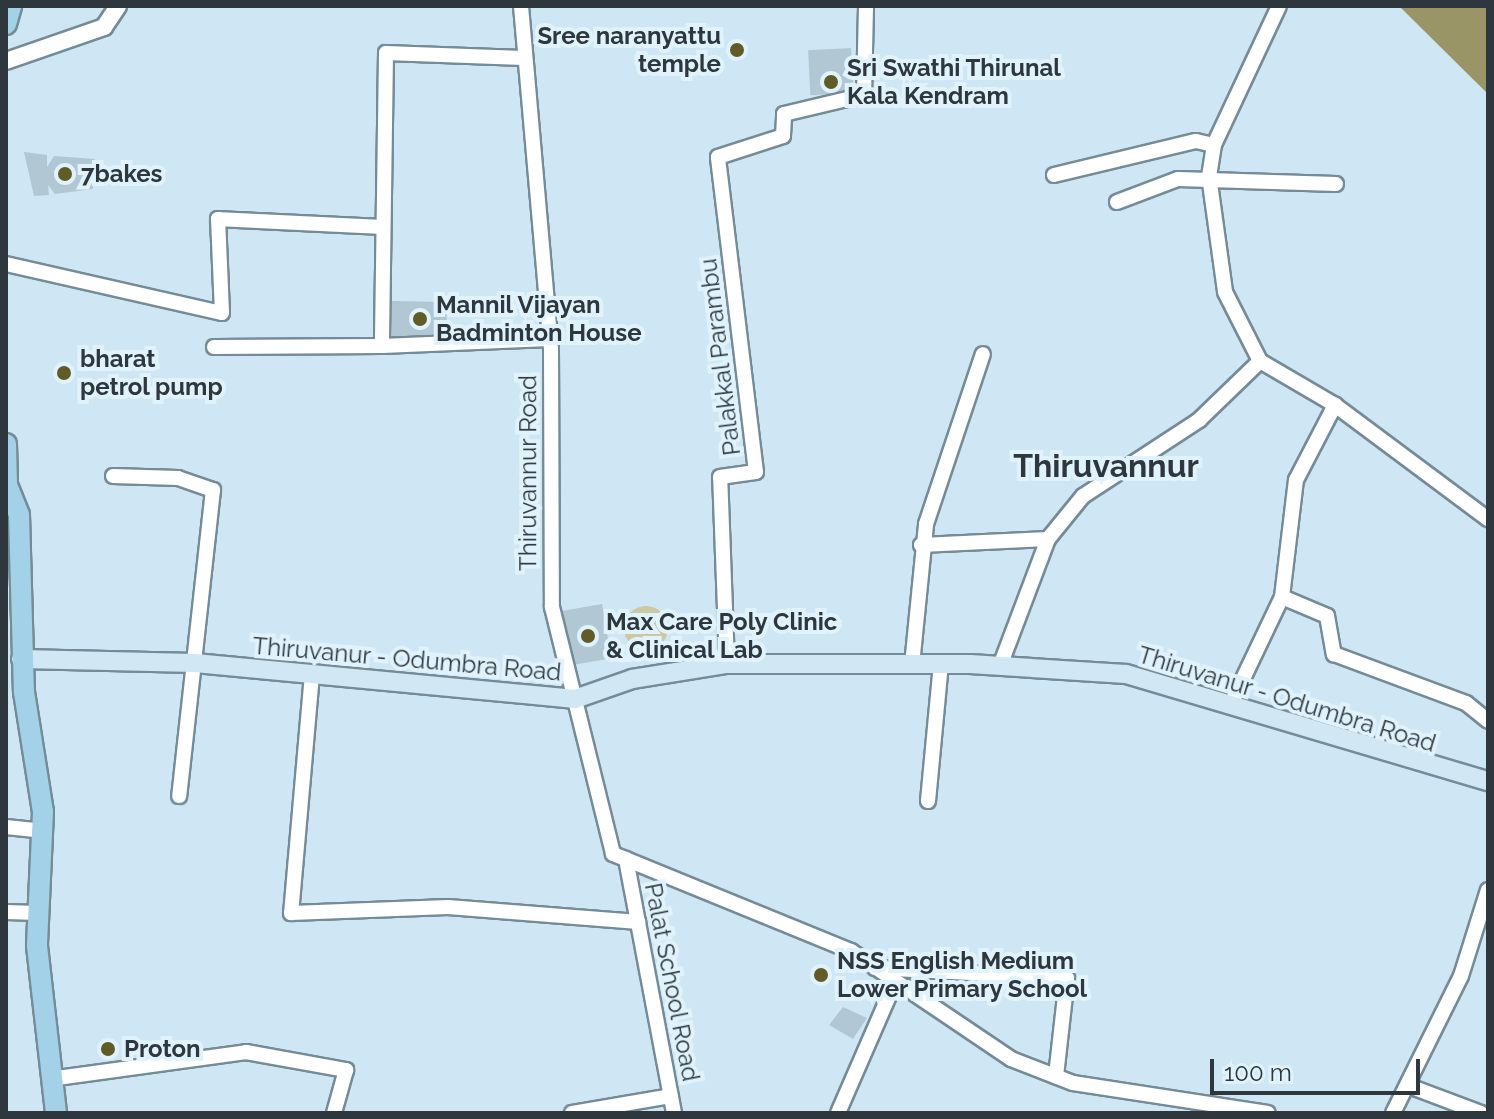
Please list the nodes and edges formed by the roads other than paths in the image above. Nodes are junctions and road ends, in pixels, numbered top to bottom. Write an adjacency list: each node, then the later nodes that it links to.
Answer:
1 (11, 6): 6 (main road)
2 (118, 6): 8 (street)
3 (521, 6): 7 (street, Thiruvannur Road)
4 (866, 6): 31 (street, Palakkal Parambu)
5 (1279, 6): 9 (street)
6 (6, 24)
7 (523, 58): 14 (street); 16 (street, Thiruvannur Road)
8 (6, 61)
9 (1214, 145): 10 (street); 11 (street)
10 (1054, 175)
11 (1209, 176): 12 (street); 13 (street); 20 (street)
12 (1336, 184)
13 (1117, 202)
14 (381, 227): 15 (street); 17 (street)
15 (6, 264)
16 (549, 339): 17 (street); 36 (street, Thiruvannur Road)
17 (382, 346): 18 (street)
18 (214, 347)
19 (983, 354): 27 (street)
20 (1260, 361): 21 (street); 26 (street)
21 (1335, 405): 25 (street); 28 (street)
22 (6, 444): 23 (main road)
23 (6, 472): 29 (main road)
24 (113, 476): 30 (street)
25 (1488, 519)
26 (1048, 539): 27 (street); 34 (street)
27 (921, 545): 33 (street)
28 (1282, 597): 37 (street); 38 (street)
29 (21, 659): 30 (main road, Thiruvanur - Odumbra Road); 43 (main road)
30 (195, 663): 35 (main road, Thiruvanur - Odumbra Road); 40 (street)
31 (727, 664): 33 (main road, Thiruvanur - Odumbra Road); 36 (main road, Thiruvanur - Odumbra Road)
32 (941, 664): 33 (main road, Thiruvanur - Odumbra Road); 34 (main road, Thiruvanur - Odumbra Road); 41 (street)
33 (912, 665)
34 (1000, 666): 37 (main road, Thiruvanur - Odumbra Road)
35 (312, 674): 36 (main road, Thiruvanur - Odumbra Road); 48 (street)
36 (575, 699): 44 (street, Thiruvannur Road)
37 (1230, 706): 39 (main road, Thiruvanur - Odumbra Road)
38 (1488, 721)
39 (1488, 781)
40 (179, 796)
41 (928, 801)
42 (6, 827): 43 (street)
43 (42, 831): 47 (main road)
44 (626, 859): 48 (street, Palat School Road); 49 (street)
45 (1488, 890): 53 (street)
46 (6, 912): 47 (street)
47 (38, 913): 52 (main road)
48 (638, 922): 54 (street, Palat School Road)
49 (875, 968): 50 (street); 51 (street)
50 (895, 982): 51 (street); 60 (street)
51 (1056, 1076): 55 (street)
52 (57, 1078): 56 (main road); 57 (street)
53 (1409, 1086): 62 (street); 63 (street)
54 (671, 1096): 58 (street); 59 (street, Palat School Road)
55 (1215, 1110): 61 (street)
56 (56, 1113)
57 (334, 1113)
58 (572, 1113)
59 (674, 1113)
60 (838, 1113)
61 (1268, 1113)
62 (1393, 1113)
63 (1481, 1113)

